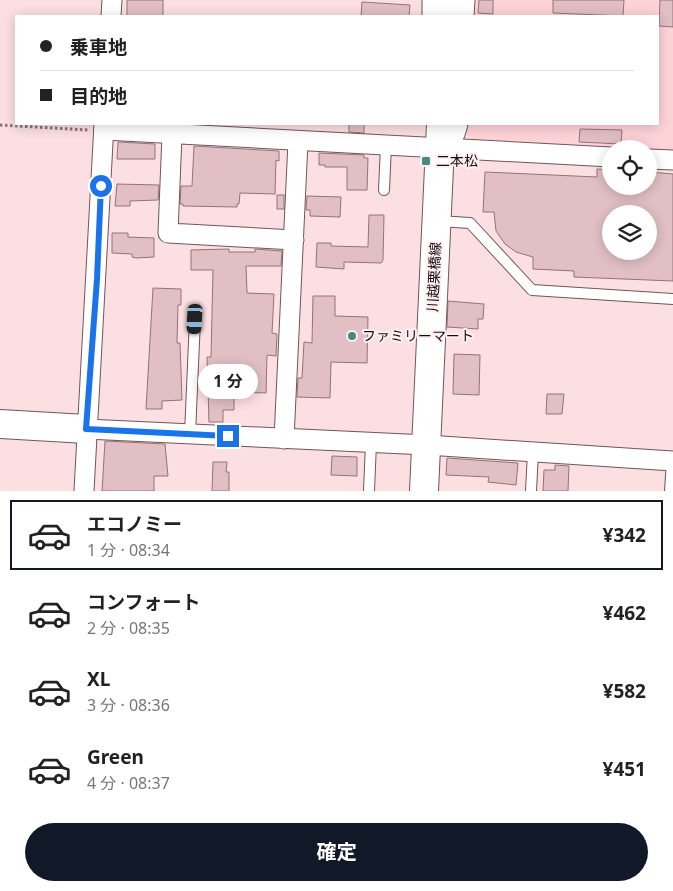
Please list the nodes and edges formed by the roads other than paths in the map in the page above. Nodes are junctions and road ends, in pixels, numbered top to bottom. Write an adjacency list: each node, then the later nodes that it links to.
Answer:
1 (112, 0): 5 (street)
2 (432, 0): 6 (street)
3 (447, 0): 7 (main road)
4 (465, 0): 8 (street)
5 (111, 15)
6 (432, 15)
7 (446, 15)
8 (464, 15)
9 (458, 125): 11 (street)
10 (104, 127): 12 (street); 24 (street)
11 (436, 132): 14 (street); 15 (street); 19 (main road, 川越栗橋線)
12 (172, 135): 13 (street); 20 (street)
13 (298, 142): 14 (street); 20 (street)
14 (386, 145): 18 (lane)
15 (602, 156)
16 (657, 159): 17 (street)
17 (673, 160)
18 (384, 190)
19 (437, 221): 21 (lane); 28 (main road, 川越栗橋線)
20 (294, 240): 26 (street)
21 (673, 299)
22 (195, 319): 25 (lane)
23 (0, 424): 24 (main road)
24 (86, 429): 25 (street); 31 (street)
25 (190, 434): 26 (street)
26 (284, 439): 27 (street)
27 (371, 442): 28 (street); 32 (lane)
28 (427, 445): 29 (street); 33 (main road, 川越栗橋線)
29 (533, 452): 30 (street); 34 (lane)
30 (673, 461): 35 (lane)
31 (84, 491)
32 (369, 491)
33 (424, 491)
34 (531, 491)
35 (670, 491)

